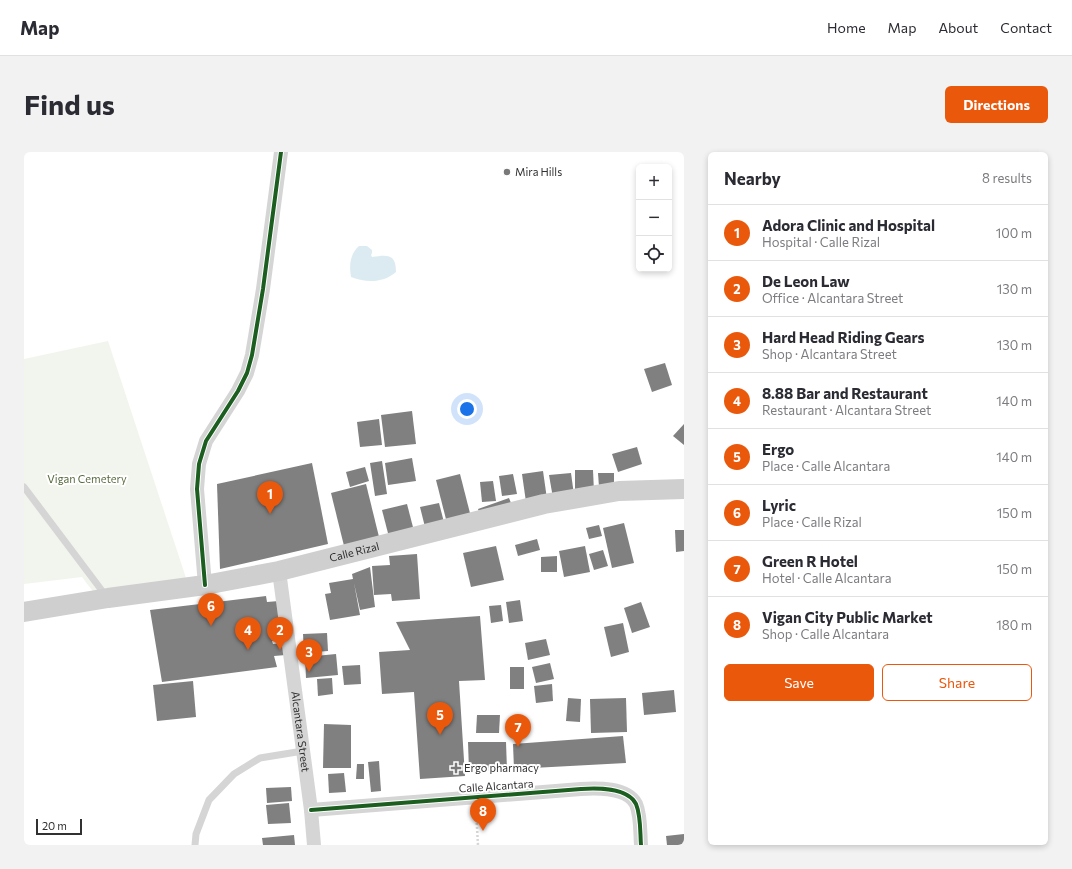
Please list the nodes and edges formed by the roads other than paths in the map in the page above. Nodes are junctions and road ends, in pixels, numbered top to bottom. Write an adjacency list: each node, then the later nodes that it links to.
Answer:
1 (281, 152): 5 (street)
2 (24, 487): 6 (lane)
3 (684, 489): 4 (main road, Calle Rizal)
4 (279, 571): 5 (main road, Calle Rizal); 8 (street, Alcantara Street)
5 (205, 585): 6 (main road, Calle Rizal)
6 (108, 598): 7 (main road, Calle Rizal)
7 (24, 612)
8 (303, 751): 9 (street, Alcantara Street); 10 (lane)
9 (311, 810): 11 (street, Alcantara Street); 12 (street, Calle Alcantara)
10 (195, 845)
11 (314, 845)
12 (641, 845)

